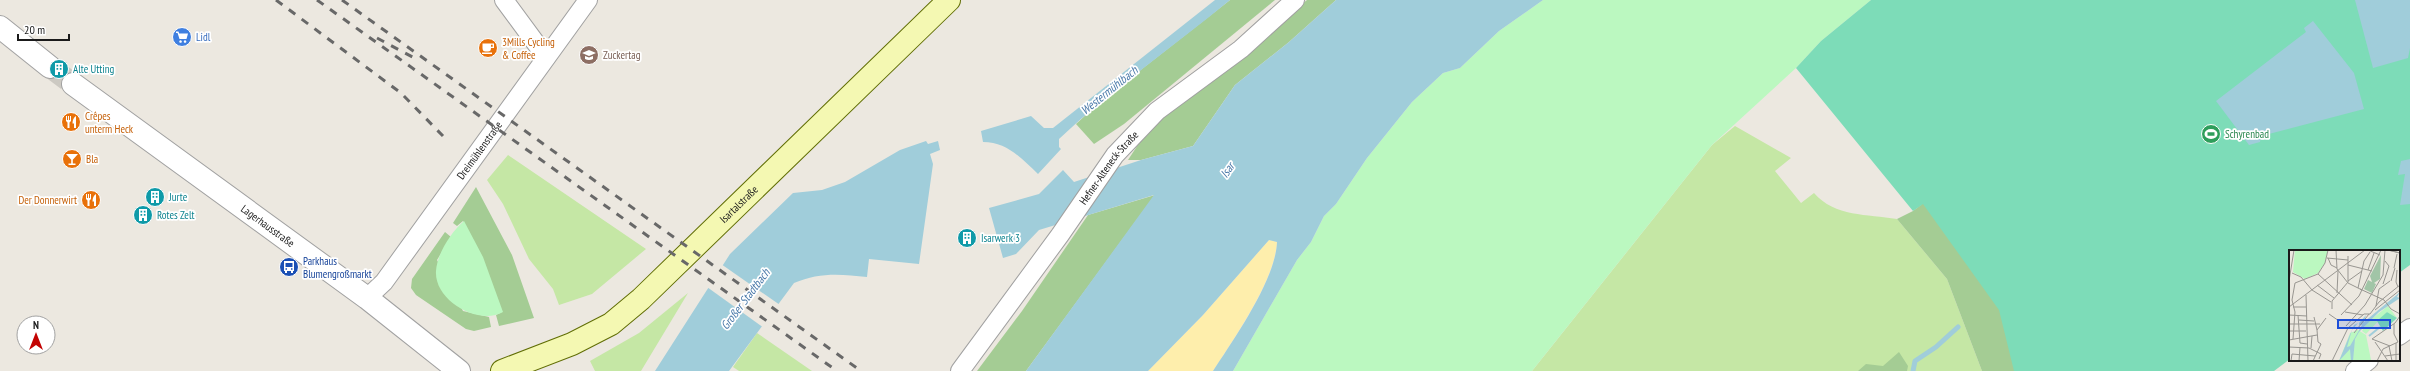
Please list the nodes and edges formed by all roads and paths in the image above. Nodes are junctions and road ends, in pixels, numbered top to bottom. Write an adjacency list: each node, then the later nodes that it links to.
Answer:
1 (504, 0): 6 (street)
2 (588, 0): 6 (street, Dreimühlenstraße)
3 (949, 0): 14 (main road, Isartalstraße)
4 (1295, 0): 15 (street, Hefner-Alteneck-Straße)
5 (0, 27): 7 (street)
6 (546, 57): 9 (street, Dreimühlenstraße)
7 (50, 67)
8 (73, 84): 9 (street, Lagerhausstraße)
9 (367, 298): 13 (street, Lagerhausstraße)
10 (2410, 328): 11 (street)
11 (2400, 335)
12 (2368, 361): 16 (street)
13 (460, 371)
14 (502, 371)
15 (960, 371)
16 (2354, 371)

